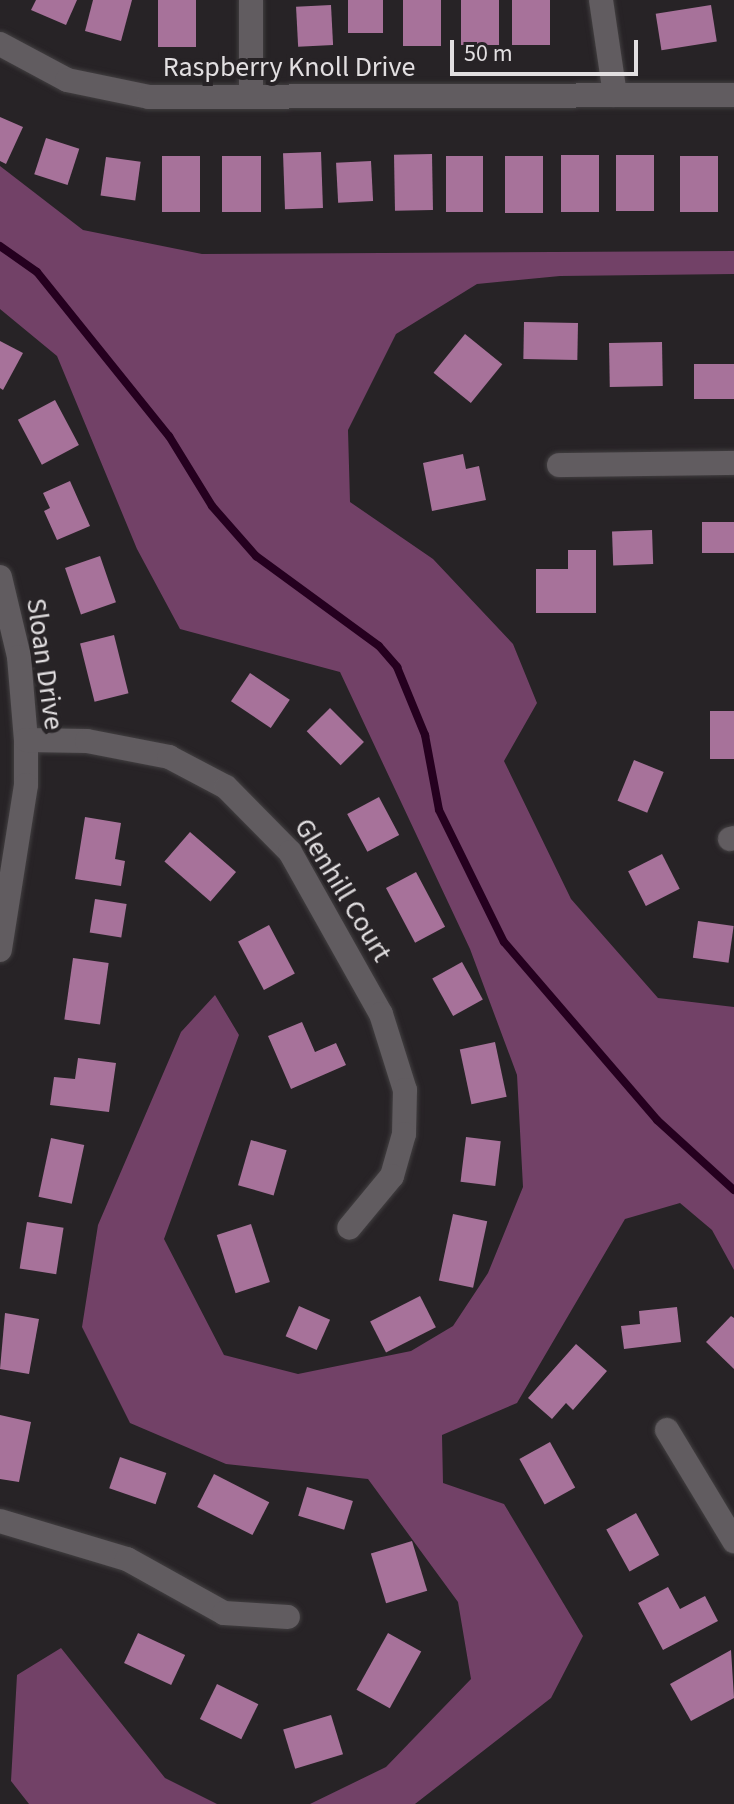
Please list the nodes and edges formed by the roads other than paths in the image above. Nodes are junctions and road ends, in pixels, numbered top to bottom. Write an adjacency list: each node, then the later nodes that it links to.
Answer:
1 (251, 0): 6 (street)
2 (601, 0): 4 (street)
3 (0, 44): 6 (street, Raspberry Knoll Drive)
4 (615, 95): 5 (street, Raspberry Knoll Drive); 6 (street, Raspberry Knoll Drive)
5 (734, 95)
6 (251, 96)
7 (734, 463): 8 (street)
8 (559, 465)
9 (0, 577): 10 (street, Sloan Drive)
10 (26, 740): 11 (street, Sloan Drive); 12 (street, Glenhill Court)
11 (0, 950)
12 (349, 1228)
13 (667, 1430): 15 (street)
14 (0, 1521): 16 (street)
15 (734, 1541)
16 (288, 1617)

